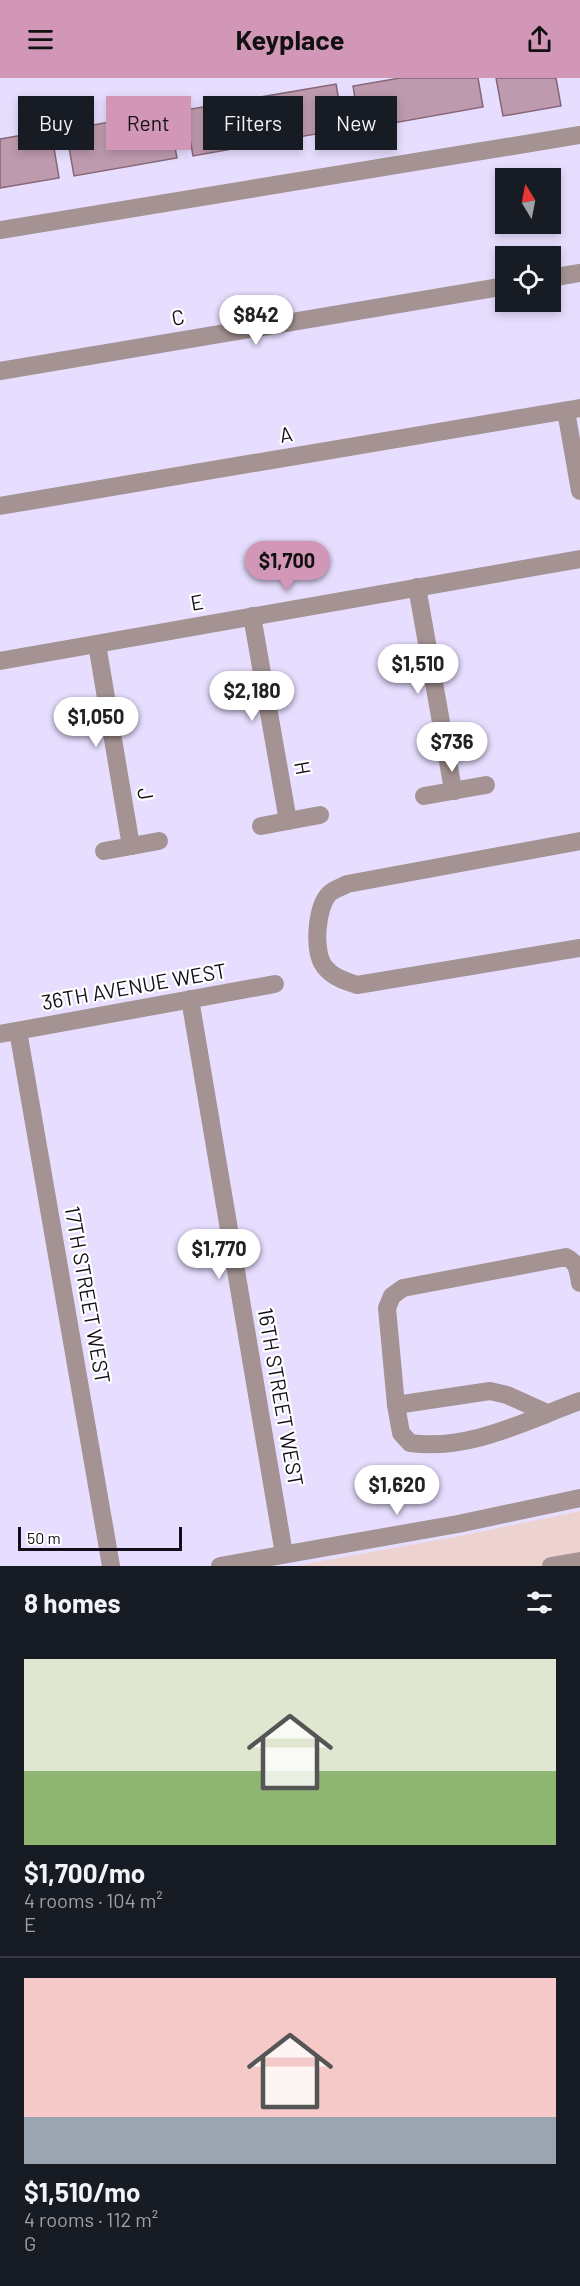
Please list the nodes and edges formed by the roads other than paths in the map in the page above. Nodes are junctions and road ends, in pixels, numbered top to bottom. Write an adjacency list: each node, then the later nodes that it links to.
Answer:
1 (580, 135): 2 (street)
2 (0, 230)
3 (580, 273): 4 (street)
4 (561, 276)
5 (495, 288): 6 (street, C)
6 (0, 371)
7 (573, 410): 8 (street); 9 (street, A)
8 (580, 491)
9 (0, 506)
10 (580, 559): 11 (street, E)
11 (417, 587): 12 (street, E); 16 (street)
12 (252, 616): 13 (street, E); 19 (street, H)
13 (97, 644): 14 (street, E); 23 (street, J)
14 (0, 661)
15 (486, 785): 16 (street)
16 (455, 791): 17 (street)
17 (424, 796)
18 (320, 815): 19 (street)
19 (288, 821): 20 (street)
20 (261, 826)
21 (159, 841): 23 (street)
22 (580, 841): 25 (street)
23 (131, 846): 24 (street)
24 (104, 851)
25 (580, 948)
26 (275, 984): 27 (street, 36TH AVENUE WEST)
27 (190, 999): 28 (street, 36TH AVENUE WEST); 35 (street, 16TH STREET WEST)
28 (18, 1031): 29 (street, 36TH AVENUE WEST); 37 (street, 17TH STREET WEST)
29 (0, 1034)
30 (580, 1283): 32 (street)
31 (580, 1401): 33 (street)
32 (396, 1405): 33 (street); 33 (street)
33 (547, 1413)
34 (580, 1498): 35 (street)
35 (284, 1554): 38 (street)
36 (580, 1561): 39 (street)
37 (111, 1566)
38 (220, 1566)
39 (551, 1566)

